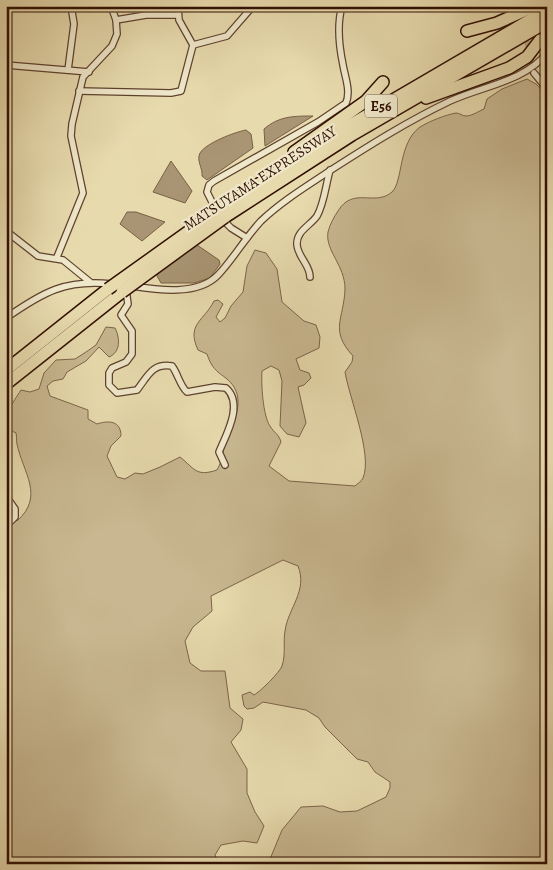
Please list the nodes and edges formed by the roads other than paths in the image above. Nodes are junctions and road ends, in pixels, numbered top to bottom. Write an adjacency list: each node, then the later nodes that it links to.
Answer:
1 (71, 6): 16 (street)
2 (111, 6): 9 (street)
3 (178, 6): 8 (street)
4 (253, 6): 13 (street)
5 (342, 6): 27 (street)
6 (535, 6): 11 (highway)
7 (547, 10): 25 (highway, MATSUYAMA EXPRESSWAY / E56)
8 (178, 15): 9 (street); 13 (street)
9 (116, 20): 17 (street)
10 (547, 22): 23 (highway, MATSUYAMA EXPRESSWAY / E56)
11 (466, 31)
12 (540, 40): 23 (highway)
13 (193, 45): 22 (street)
14 (547, 53): 24 (street)
15 (6, 65): 16 (street)
16 (68, 70): 17 (street)
17 (90, 72): 22 (street)
18 (534, 73): 20 (street)
19 (383, 82): 25 (highway)
20 (544, 82): 21 (street)
21 (547, 89)
22 (79, 91): 28 (street)
23 (303, 166): 25 (highway, MATSUYAMA EXPRESSWAY / E56)
24 (330, 170): 27 (street); 29 (street)
25 (222, 213): 31 (highway, MATSUYAMA EXPRESSWAY / E56, bridge); 33 (highway, MATSUYAMA EXPRESSWAY / E56, bridge)
26 (6, 231): 28 (street)
27 (247, 238): 31 (street)
28 (57, 257): 30 (street)
29 (310, 277)
30 (90, 282): 31 (street); 32 (street)
31 (123, 288): 34 (highway, MATSUYAMA EXPRESSWAY / E56); 35 (street)
32 (6, 318)
33 (6, 370)
34 (6, 384)
35 (225, 465)
36 (6, 496): 37 (street)
37 (6, 526)

